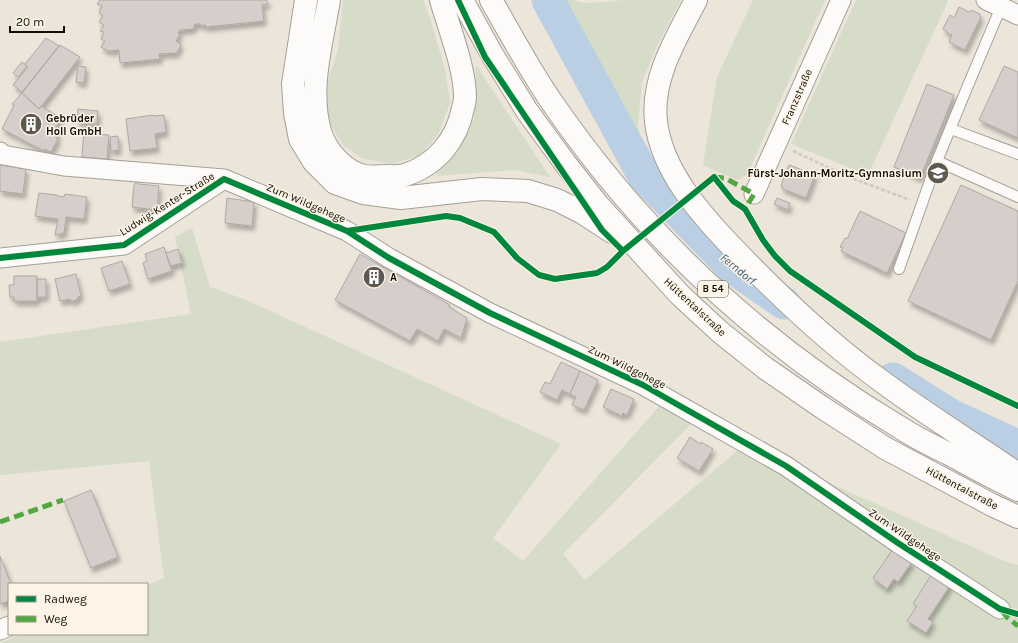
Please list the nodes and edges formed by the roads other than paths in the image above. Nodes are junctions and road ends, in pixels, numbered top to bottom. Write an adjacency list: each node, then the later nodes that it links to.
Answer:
1 (306, 0): 16 (highway)
2 (329, 0): 3 (highway)
3 (441, 0)
4 (462, 0): 16 (highway, Hüttentalstraße / B 54)
5 (491, 0): 20 (highway, B 54)
6 (696, 0): 19 (highway)
7 (841, 0): 14 (street, Franzstraße)
8 (1002, 7): 9 (lane)
9 (951, 129): 11 (lane); 12 (lane)
10 (0, 152): 13 (street, Zum Wildgehege)
11 (1018, 154)
12 (937, 162): 15 (lane); 18 (lane)
13 (224, 180): 17 (street, Ludwig-Kenter-Straße); 22 (street, Zum Wildgehege)
14 (754, 194)
15 (1018, 197)
16 (636, 248): 21 (highway, Hüttentalstraße / B 54)
17 (0, 258)
18 (899, 269)
19 (1018, 474)
20 (1018, 490)
21 (1018, 517)
22 (1000, 609)

